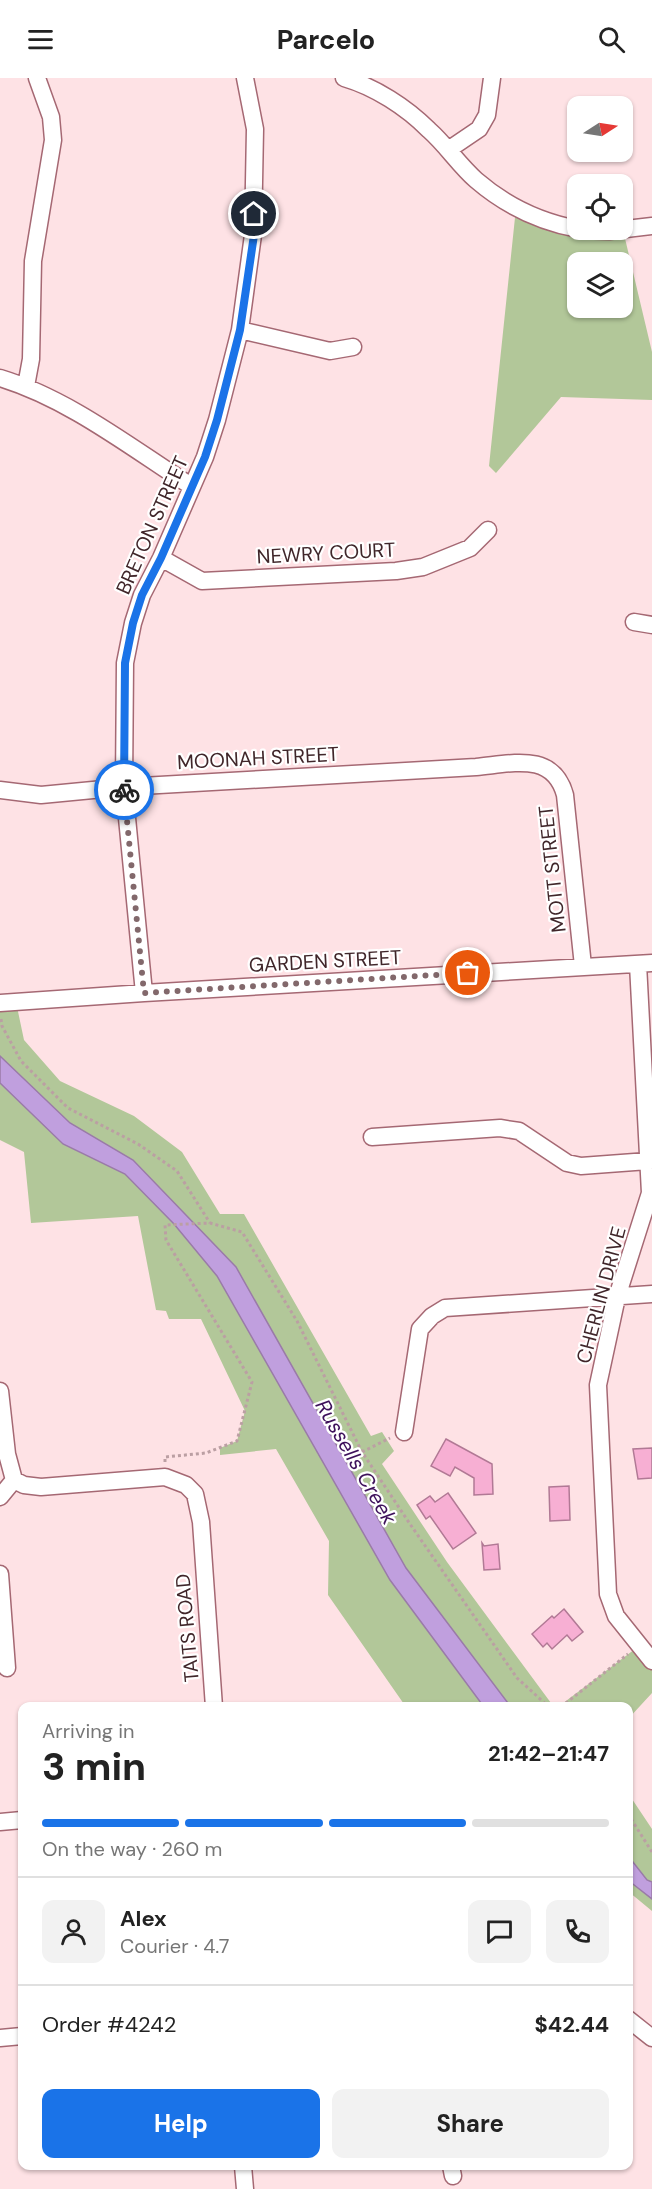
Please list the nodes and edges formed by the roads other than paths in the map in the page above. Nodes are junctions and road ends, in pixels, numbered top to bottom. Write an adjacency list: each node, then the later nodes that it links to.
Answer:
1 (37, 78): 12 (street)
2 (245, 78): 9 (street, BRETON STREET)
3 (344, 78): 5 (street)
4 (492, 78): 5 (street)
5 (448, 150): 7 (street)
6 (652, 226): 8 (street)
7 (567, 227)
8 (633, 228)
9 (240, 330): 10 (street); 13 (street, BRETON STREET)
10 (353, 347)
11 (0, 378): 12 (street)
12 (26, 386): 13 (street)
13 (191, 486): 15 (street, BRETON STREET)
14 (488, 530): 15 (street, NEWRY COURT)
15 (161, 558): 19 (street, BRETON STREET)
16 (634, 622): 17 (street)
17 (652, 625)
18 (518, 763): 19 (street, MOONAH STREET); 22 (street, MOTT STREET)
19 (124, 787): 20 (street, MOONAH STREET); 23 (street, BRETON STREET)
20 (0, 790)
21 (645, 963): 22 (street, GARDEN STREET); 26 (street, CHERLIN DRIVE)
22 (583, 966): 23 (street, GARDEN STREET)
23 (144, 993): 24 (street, GARDEN STREET)
24 (0, 1003)
25 (372, 1137): 26 (street)
26 (648, 1161): 28 (street, CHERLIN DRIVE)
27 (652, 1294): 28 (street)
28 (617, 1297): 30 (street); 34 (street, CHERLIN DRIVE)
29 (0, 1391): 31 (street)
30 (404, 1432)
31 (14, 1480): 32 (street); 36 (street, TAITS ROAD)
32 (0, 1497)
33 (0, 1574): 35 (street)
34 (648, 1654)
35 (7, 1668)
36 (214, 1702)
37 (18, 1820): 38 (street)
38 (0, 1822)
39 (633, 2023): 42 (street)
40 (18, 2036): 41 (street)
41 (0, 2038)
42 (652, 2038)
43 (243, 2170): 44 (street)
44 (245, 2189)

